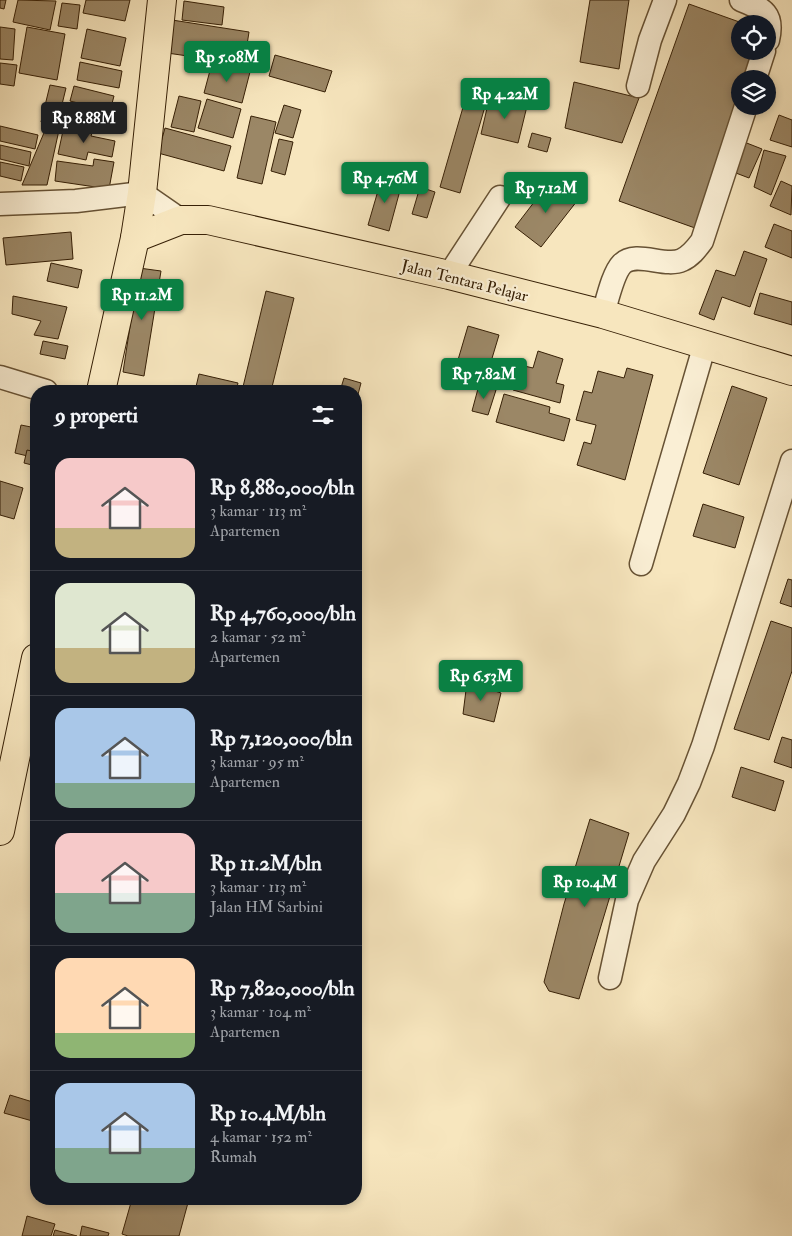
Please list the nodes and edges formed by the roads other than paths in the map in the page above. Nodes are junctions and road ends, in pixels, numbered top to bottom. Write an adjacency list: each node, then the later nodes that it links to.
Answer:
1 (162, 0): 7 (main road)
2 (665, 0): 5 (street)
3 (741, 0): 4 (street)
4 (767, 15)
5 (638, 86)
6 (743, 115): 13 (street)
7 (142, 193): 9 (street); 10 (street); 11 (main road)
8 (500, 197): 12 (street)
9 (0, 204)
10 (181, 220): 11 (main road, Jalan Tentara Pelajar); 12 (main road, Jalan Tentara Pelajar)
11 (136, 238): 17 (main road)
12 (449, 275): 13 (main road, Jalan Tentara Pelajar)
13 (603, 314): 14 (main road, Jalan Tentara Pelajar)
14 (705, 344): 15 (main road, Jalan Tentara Pelajar); 20 (street)
15 (792, 371)
16 (0, 378): 18 (street)
17 (102, 385)
18 (30, 386)
19 (792, 461): 23 (street)
20 (641, 564)
21 (30, 687): 22 (main road)
22 (0, 831)
23 (610, 978)

